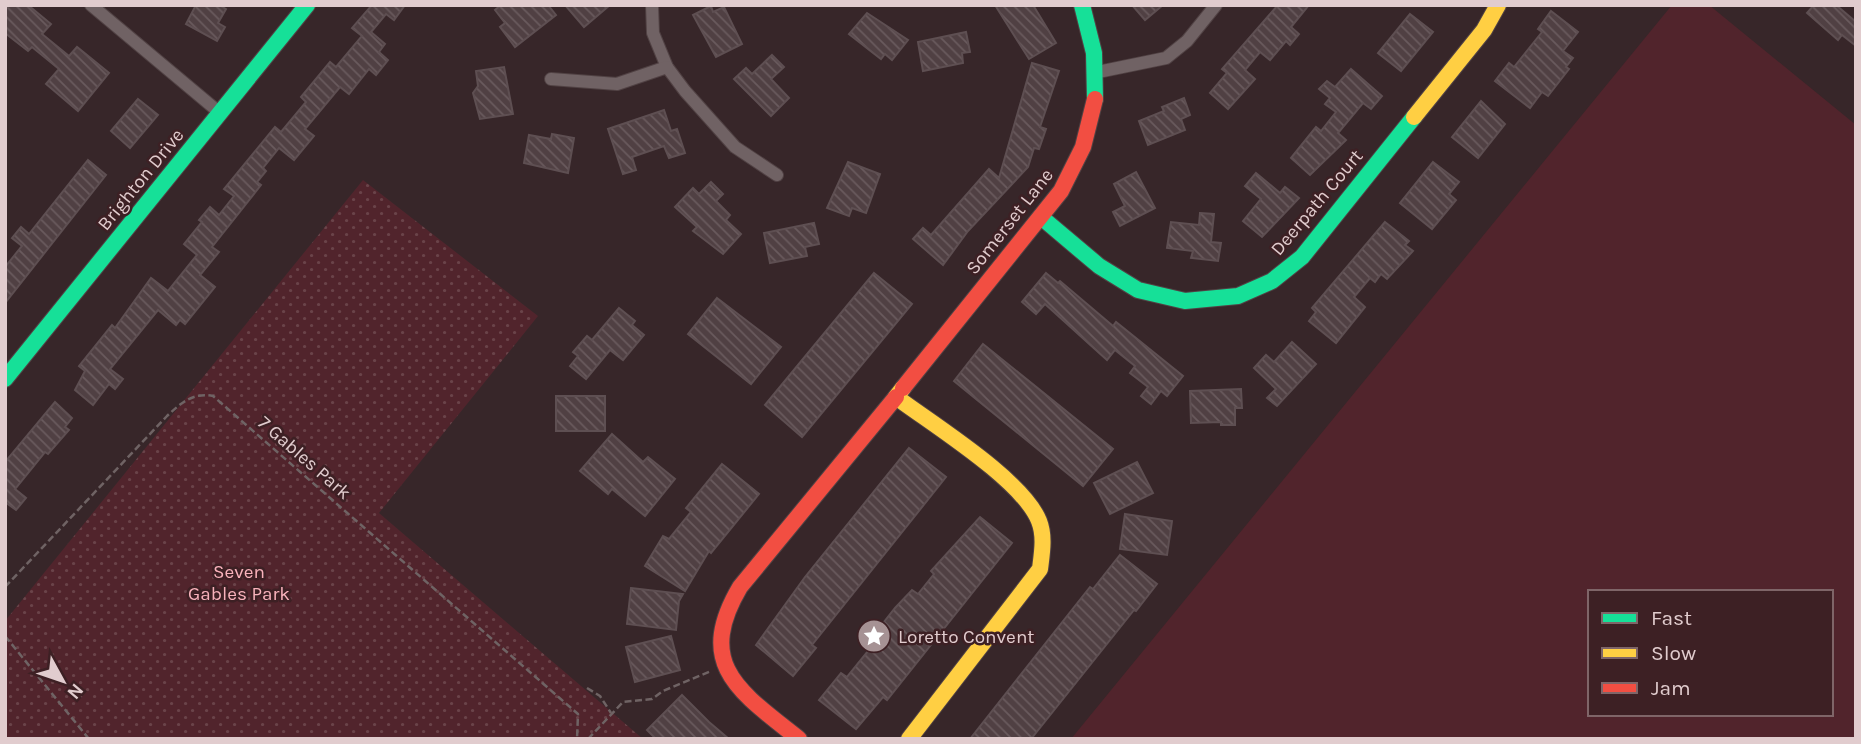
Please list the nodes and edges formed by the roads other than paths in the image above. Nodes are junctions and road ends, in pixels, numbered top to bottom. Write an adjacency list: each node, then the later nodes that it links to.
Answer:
1 (91, 5): 10 (street)
2 (307, 5): 10 (street, Brighton Drive)
3 (652, 5): 7 (street)
4 (1082, 5): 8 (street, Somerset Lane)
5 (1216, 5): 8 (street)
6 (1498, 5): 12 (street, Deerpath Court)
7 (667, 67): 9 (street); 11 (street)
8 (1098, 72): 12 (street, Somerset Lane)
9 (551, 79)
10 (220, 113): 13 (street, Brighton Drive)
11 (777, 175)
12 (1041, 217): 14 (street, Somerset Lane)
13 (5, 379)
14 (896, 397): 15 (street, Somerset Lane); 16 (street)
15 (799, 739)
16 (909, 739)

